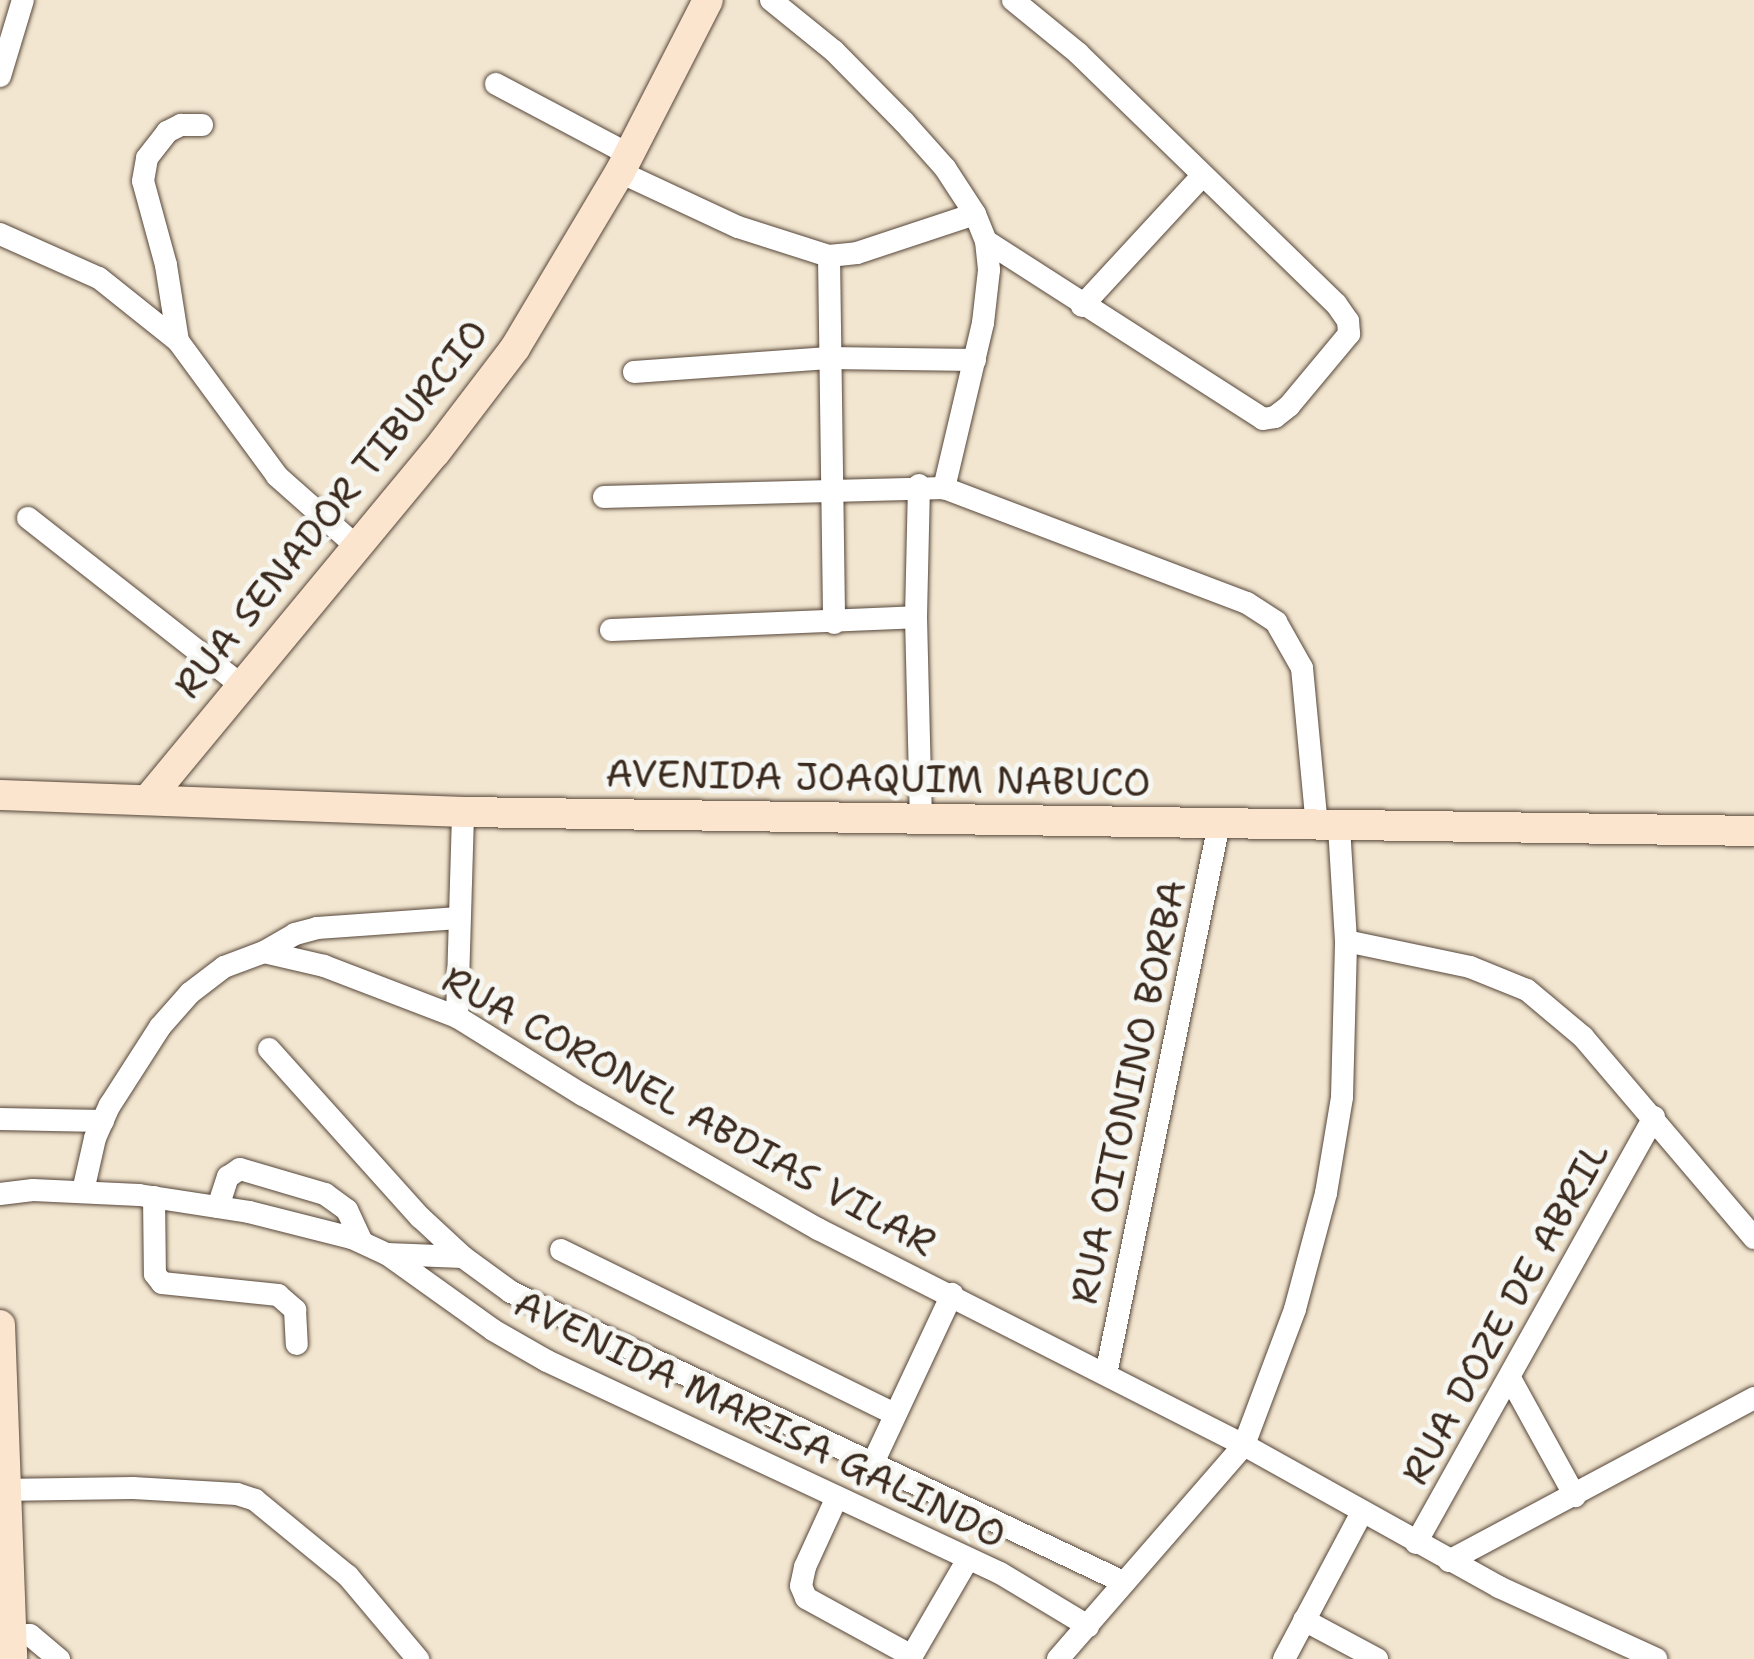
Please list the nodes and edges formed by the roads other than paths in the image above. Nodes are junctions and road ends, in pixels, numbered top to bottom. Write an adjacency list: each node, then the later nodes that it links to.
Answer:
1 (24, 0): 5 (street)
2 (708, 0): 8 (street, RUA SENADOR TIBURCIO)
3 (771, 0): 10 (street)
4 (1012, 0): 9 (street)
5 (0, 76)
6 (496, 84): 8 (street)
7 (202, 125): 15 (street)
8 (624, 163): 13 (street); 24 (street, RUA SENADOR TIBURCIO)
9 (1202, 176): 14 (street); 14 (street)
10 (976, 214): 12 (street); 13 (street)
11 (0, 234): 15 (street)
12 (986, 241): 14 (street); 17 (street)
13 (828, 256): 16 (street)
14 (1082, 306)
15 (178, 341): 24 (street)
16 (828, 358): 17 (street); 18 (street); 21 (street)
17 (975, 360): 20 (street)
18 (634, 372)
19 (918, 485): 20 (street); 21 (street); 25 (street)
20 (944, 488): 34 (street)
21 (830, 489): 22 (street); 26 (street)
22 (604, 497)
23 (28, 518): 28 (street)
24 (355, 545): 28 (street, RUA SENADOR TIBURCIO)
25 (916, 617): 26 (street); 32 (street)
26 (834, 622): 27 (street)
27 (611, 630)
28 (240, 684): 30 (street, RUA SENADOR TIBURCIO)
29 (0, 795): 30 (street, AVENIDA JOAQUIM NABUCO)
30 (150, 797): 31 (street, AVENIDA JOAQUIM NABUCO)
31 (463, 812): 32 (street, AVENIDA JOAQUIM NABUCO); 36 (street)
32 (921, 816): 33 (street, AVENIDA JOAQUIM NABUCO)
33 (1219, 824): 34 (street, AVENIDA JOAQUIM NABUCO); 56 (street, RUA OITONINO BORBA)
34 (1328, 826): 35 (street, AVENIDA JOAQUIM NABUCO); 37 (street)
35 (1754, 831)
36 (459, 918): 38 (street); 39 (street)
37 (1346, 941): 41 (street); 61 (street)
38 (264, 952): 39 (street, RUA CORONEL ABDIAS VILAR); 43 (street)
39 (457, 1016): 53 (street, RUA CORONEL ABDIAS VILAR)
40 (269, 1048): 52 (street, AVENIDA MARISA GALINDO)
41 (1654, 1117): 48 (street); 57 (street, RUA DOZE DE ABRIL)
42 (0, 1119): 43 (street)
43 (103, 1121): 44 (street)
44 (83, 1191): 45 (street, AVENIDA MARISA GALINDO); 46 (street, AVENIDA MARISA GALINDO)
45 (0, 1194)
46 (154, 1198): 47 (street, AVENIDA MARISA GALINDO); 55 (street)
47 (218, 1208): 49 (street, AVENIDA MARISA GALINDO); 49 (street)
48 (1754, 1238)
49 (362, 1242): 51 (street, AVENIDA MARISA GALINDO)
50 (561, 1250): 60 (street)
51 (387, 1254): 52 (street); 65 (street, AVENIDA MARISA GALINDO)
52 (463, 1257): 62 (street, AVENIDA MARISA GALINDO)
53 (952, 1294): 56 (street, RUA CORONEL ABDIAS VILAR); 60 (street)
54 (0, 1325): 58 (street)
55 (297, 1344)
56 (1106, 1374): 61 (street, RUA CORONEL ABDIAS VILAR)
57 (1510, 1378): 64 (street); 67 (street, RUA DOZE DE ABRIL)
58 (1, 1386): 63 (street)
59 (1754, 1398): 64 (street)
60 (895, 1414): 62 (street)
61 (1244, 1445): 66 (street, RUA CORONEL ABDIAS VILAR); 70 (street)
62 (872, 1465): 70 (street, AVENIDA MARISA GALINDO)
63 (3, 1490): 73 (street); 76 (street)
64 (1575, 1496): 69 (street)
65 (837, 1497): 68 (street, AVENIDA MARISA GALINDO); 74 (street)
66 (1362, 1512): 67 (street, RUA CORONEL ABDIAS VILAR); 71 (street)
67 (1416, 1542): 69 (street, RUA CORONEL ABDIAS VILAR)
68 (968, 1559): 72 (street, AVENIDA MARISA GALINDO); 74 (street)
69 (1449, 1562): 80 (street, RUA CORONEL ABDIAS VILAR)
70 (1124, 1582): 72 (street)
71 (1304, 1620): 78 (street); 79 (street)
72 (1088, 1626): 77 (street)
73 (8, 1643): 75 (street)
74 (911, 1658)
75 (59, 1659)
76 (418, 1659)
77 (1058, 1659)
78 (1284, 1659)
79 (1378, 1659)
80 (1656, 1659)

